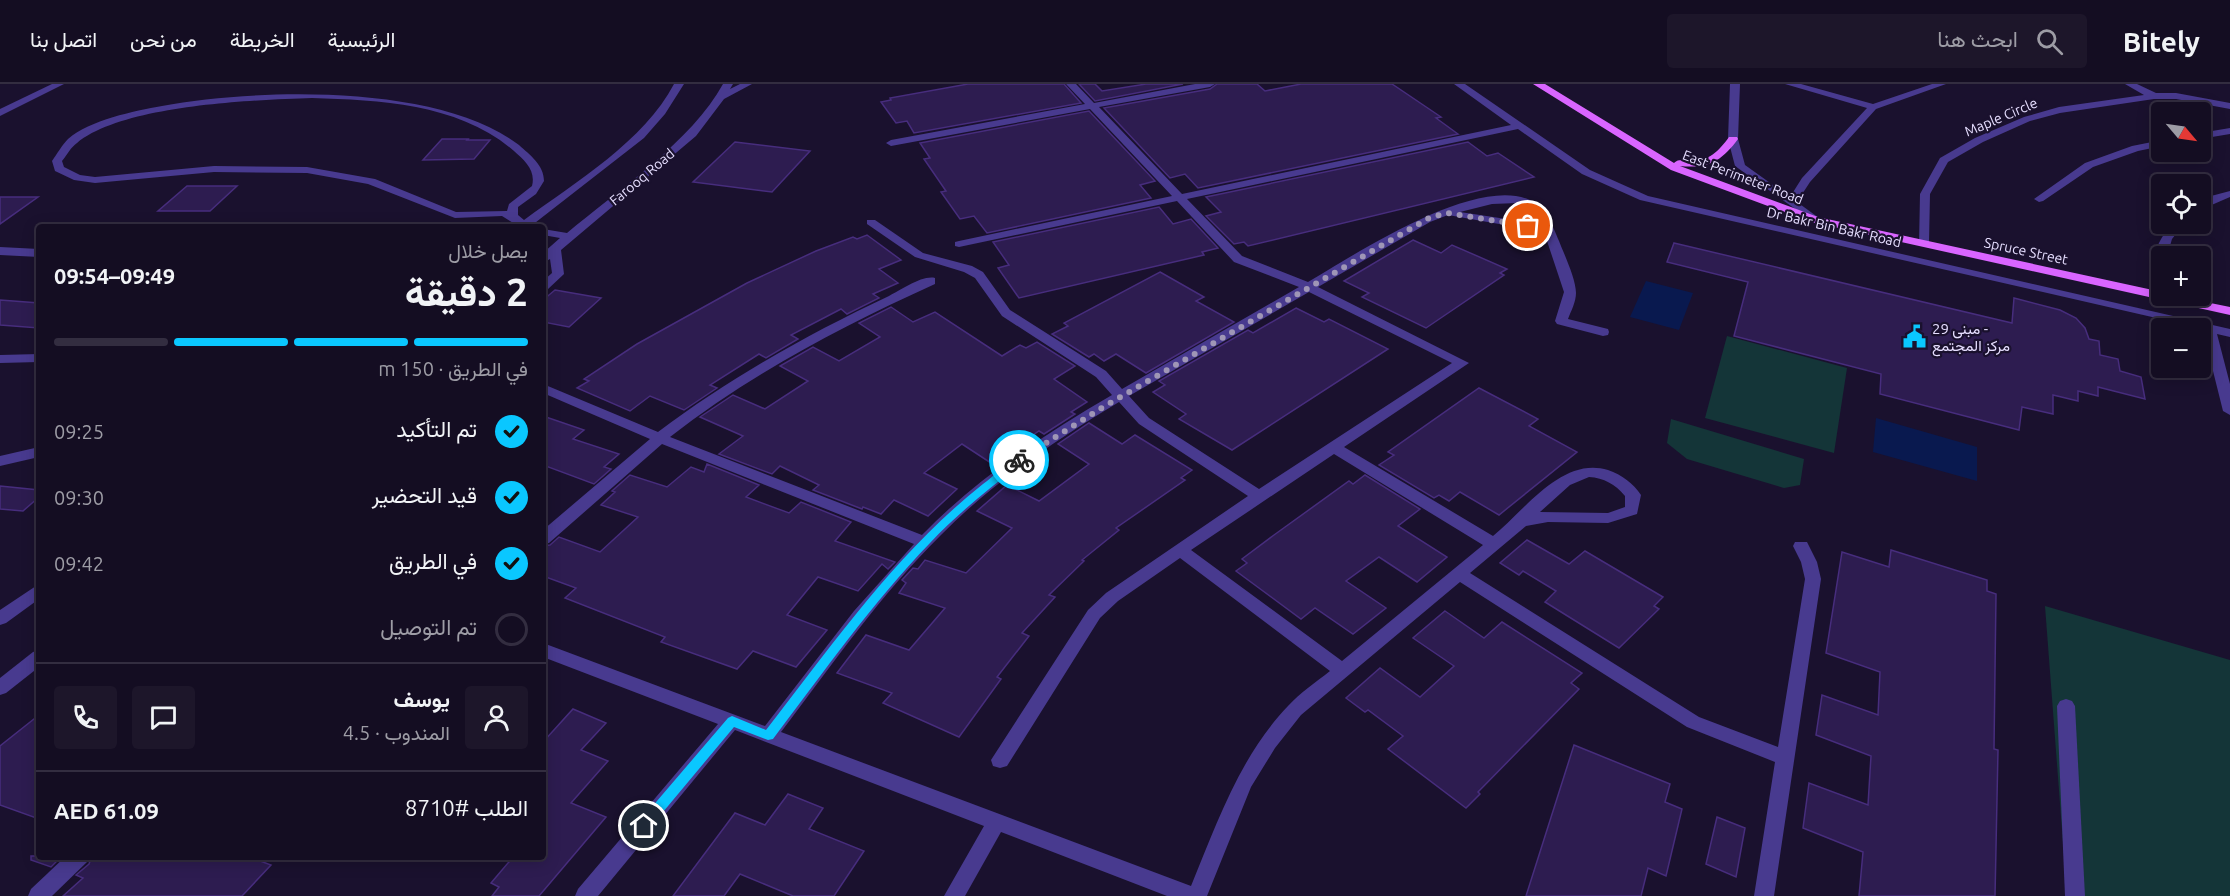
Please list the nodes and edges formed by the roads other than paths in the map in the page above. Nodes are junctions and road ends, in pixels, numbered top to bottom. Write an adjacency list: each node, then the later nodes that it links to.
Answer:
1 (42, 84): 16 (street)
2 (59, 84): 20 (street)
3 (679, 84): 40 (street)
4 (728, 84): 15 (street, Farooq Road)
5 (747, 84): 15 (street)
6 (1071, 84): 17 (street)
7 (1210, 84): 17 (street)
8 (1459, 84): 21 (street, Dr Bakr Bin Bakr Road)
9 (1538, 84): 28 (main road, East Perimeter Road)
10 (1735, 84): 24 (street)
11 (1790, 84): 19 (street)
12 (1941, 84): 19 (street)
13 (2130, 84): 14 (street)
14 (2154, 96): 18 (street, Maple Circle); 44 (street, Maple Circle)
15 (721, 97): 43 (street, Farooq Road)
16 (0, 104)
17 (1091, 106): 25 (street); 31 (street)
18 (2230, 106)
19 (1874, 107): 34 (street)
20 (0, 113)
21 (1520, 126): 31 (street); 56 (street, Dr Bakr Bin Bakr Road)
22 (2230, 131): 23 (street)
23 (2211, 134)
24 (1733, 139): 27 (main road); 34 (street)
25 (891, 143)
26 (2151, 145): 32 (street)
27 (1718, 158): 28 (main road); 29 (main road)
28 (1662, 159): 29 (main road, East Perimeter Road)
29 (1706, 177): 37 (main road, East Perimeter Road)
30 (2230, 194): 33 (street)
31 (1179, 198): 45 (street); 52 (street)
32 (2039, 199)
33 (2211, 200)
34 (1791, 203): 37 (street)
35 (1447, 213): 41 (street); 41 (street); 52 (street)
36 (512, 216): 36 (street); 39 (street)
37 (1815, 220): 44 (main road, Spruce Street)
38 (872, 222): 65 (street)
39 (522, 224)
40 (527, 224)
41 (1548, 229): 58 (street)
42 (546, 233): 43 (street)
43 (572, 237): 46 (street, Farooq Road)
44 (1923, 243): 53 (main road, Spruce Street)
45 (958, 244)
46 (555, 250): 49 (street, Farooq Road); 51 (street)
47 (0, 251): 48 (street)
48 (36, 253)
49 (546, 257)
50 (930, 281): 67 (street)
51 (546, 284)
52 (1309, 287): 65 (street); 68 (street)
53 (2151, 293)
54 (2209, 306): 55 (main road, Spruce Street)
55 (2230, 311)
56 (2166, 318)
57 (2211, 328): 59 (street, Dr Bakr Bin Bakr Road)
58 (1603, 332)
59 (2230, 333)
60 (2211, 334): 63 (street)
61 (36, 358): 62 (street)
62 (0, 359)
63 (2227, 385): 66 (street)
64 (546, 389): 67 (street)
65 (1121, 396): 71 (street); 74 (street)
66 (2230, 411)
67 (660, 438): 73 (street); 74 (street)
68 (1333, 447): 71 (street); 75 (street)
69 (36, 453): 70 (street)
70 (0, 461)
71 (1259, 496): 77 (street)
72 (1520, 522): 72 (street); 75 (street)
73 (546, 536)
74 (925, 542): 87 (street)
75 (1494, 544): 78 (street)
76 (1801, 546): 88 (street)
77 (1180, 550): 83 (street); 89 (street)
78 (1459, 574): 83 (street); 88 (street)
79 (36, 592): 80 (street)
80 (0, 619)
81 (546, 651): 86 (street)
82 (36, 659): 84 (street)
83 (1342, 670): 96 (street)
84 (0, 688)
85 (2066, 706): 98 (street)
86 (732, 721): 87 (street); 93 (street)
87 (768, 736): 90 (street)
88 (1786, 758): 97 (street)
89 (1000, 760)
90 (996, 822): 94 (street); 95 (street)
91 (76, 860): 92 (street)
92 (38, 896)
93 (585, 896)
94 (954, 896)
95 (1192, 896)
96 (1197, 896)
97 (1764, 896)
98 (2075, 896)

